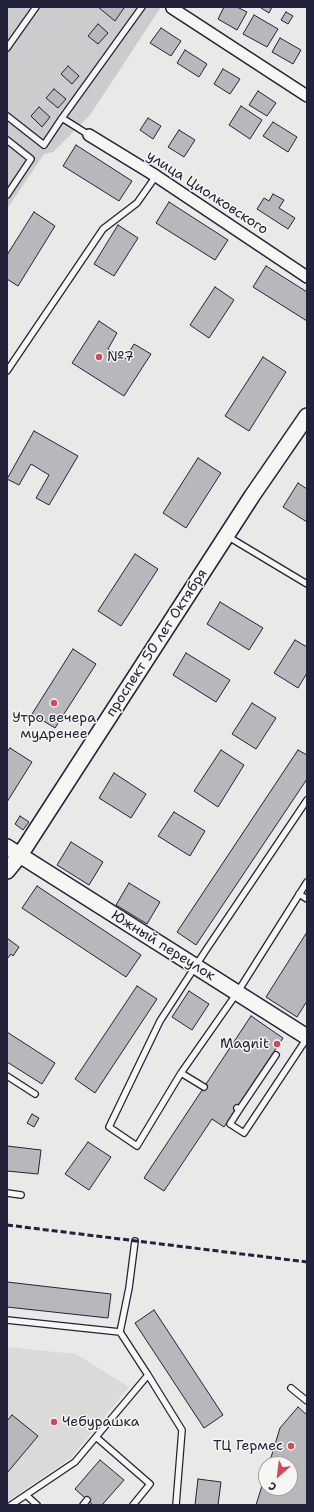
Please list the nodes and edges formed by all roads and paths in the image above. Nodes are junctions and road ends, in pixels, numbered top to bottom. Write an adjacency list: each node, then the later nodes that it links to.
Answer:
1 (36, 7): 4 (lane)
2 (142, 7): 7 (lane)
3 (172, 8): 5 (street)
4 (7, 48)
5 (307, 96)
6 (7, 116): 7 (lane)
7 (62, 118): 8 (lane)
8 (89, 136): 10 (street, улица Циолковского)
9 (7, 140): 11 (lane)
10 (156, 176): 12 (street, улица Циолковского); 13 (lane)
11 (7, 195)
12 (307, 276)
13 (7, 371)
14 (307, 416): 15 (main road, проспект 50 лет Октября)
15 (227, 536): 16 (lane); 18 (main road, проспект 50 лет Октября)
16 (307, 584)
17 (307, 800): 23 (lane)
18 (13, 851): 19 (main road, проспект 50 лет Октября); 23 (main road, Южный переулок)
19 (7, 871)
20 (307, 882): 21 (lane)
21 (299, 894): 22 (lane); 24 (lane)
22 (307, 899)
23 (196, 967): 24 (main road, Южный переулок); 27 (lane)
24 (237, 993): 25 (main road, Южный переулок); 27 (lane)
25 (307, 1038): 26 (lane)
26 (276, 1055)
27 (181, 1073): 29 (lane)
28 (7, 1076): 30 (lane)
29 (204, 1087)
30 (35, 1094)
31 (7, 1193): 32 (lane)
32 (21, 1195)
33 (135, 1241): 35 (lane)
34 (7, 1320): 35 (lane)
35 (120, 1332): 36 (lane)
36 (148, 1375): 39 (lane); 46 (lane)
37 (291, 1388): 38 (lane)
38 (307, 1401)
39 (96, 1437): 40 (lane); 45 (lane)
40 (26, 1495): 42 (lane); 43 (lane)
41 (87, 1500): 44 (lane)
42 (11, 1505)
43 (37, 1505)
44 (82, 1505)
45 (134, 1505)
46 (176, 1505)

